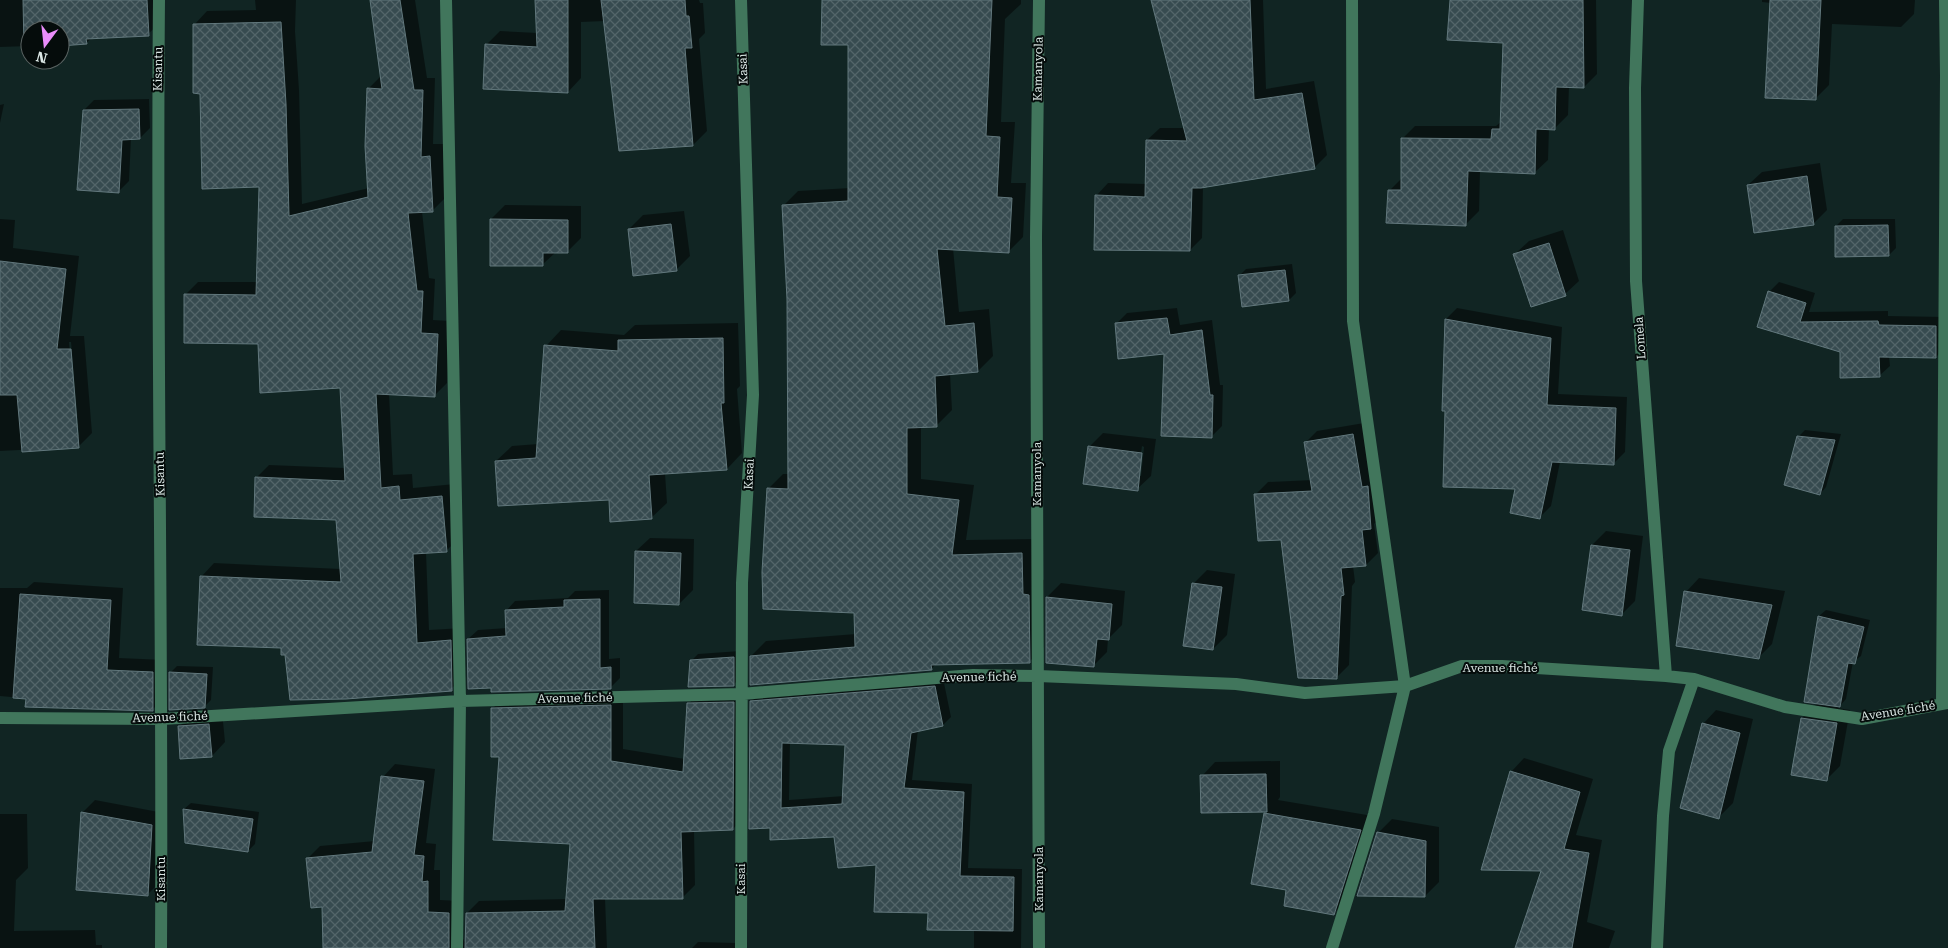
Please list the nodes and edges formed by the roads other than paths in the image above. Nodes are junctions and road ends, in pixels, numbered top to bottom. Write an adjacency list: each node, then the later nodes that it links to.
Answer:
1 (159, 0): 16 (street, Kisantu)
2 (446, 0): 13 (street)
3 (741, 0): 12 (street, Kasai)
4 (1039, 0): 8 (street, Kamanyola)
5 (1352, 0): 11 (street)
6 (1638, 0): 9 (street, Lomela)
7 (1945, 0): 14 (street)
8 (1038, 676): 11 (street, Avenue fiché); 12 (street, Avenue fiché); 20 (street, Kamanyola)
9 (1666, 676): 10 (street, Avenue fiché); 11 (street, Avenue fiché)
10 (1694, 679): 14 (street, Avenue fiché); 22 (street)
11 (1405, 686): 21 (street)
12 (740, 694): 13 (street, Avenue fiché); 19 (street, Kasai)
13 (460, 701): 16 (street, Avenue fiché); 18 (street)
14 (1945, 704)
15 (0, 718): 16 (street, Avenue fiché)
16 (162, 719): 17 (street, Kisantu)
17 (161, 948)
18 (457, 948)
19 (741, 948)
20 (1039, 948)
21 (1332, 948)
22 (1658, 948)

